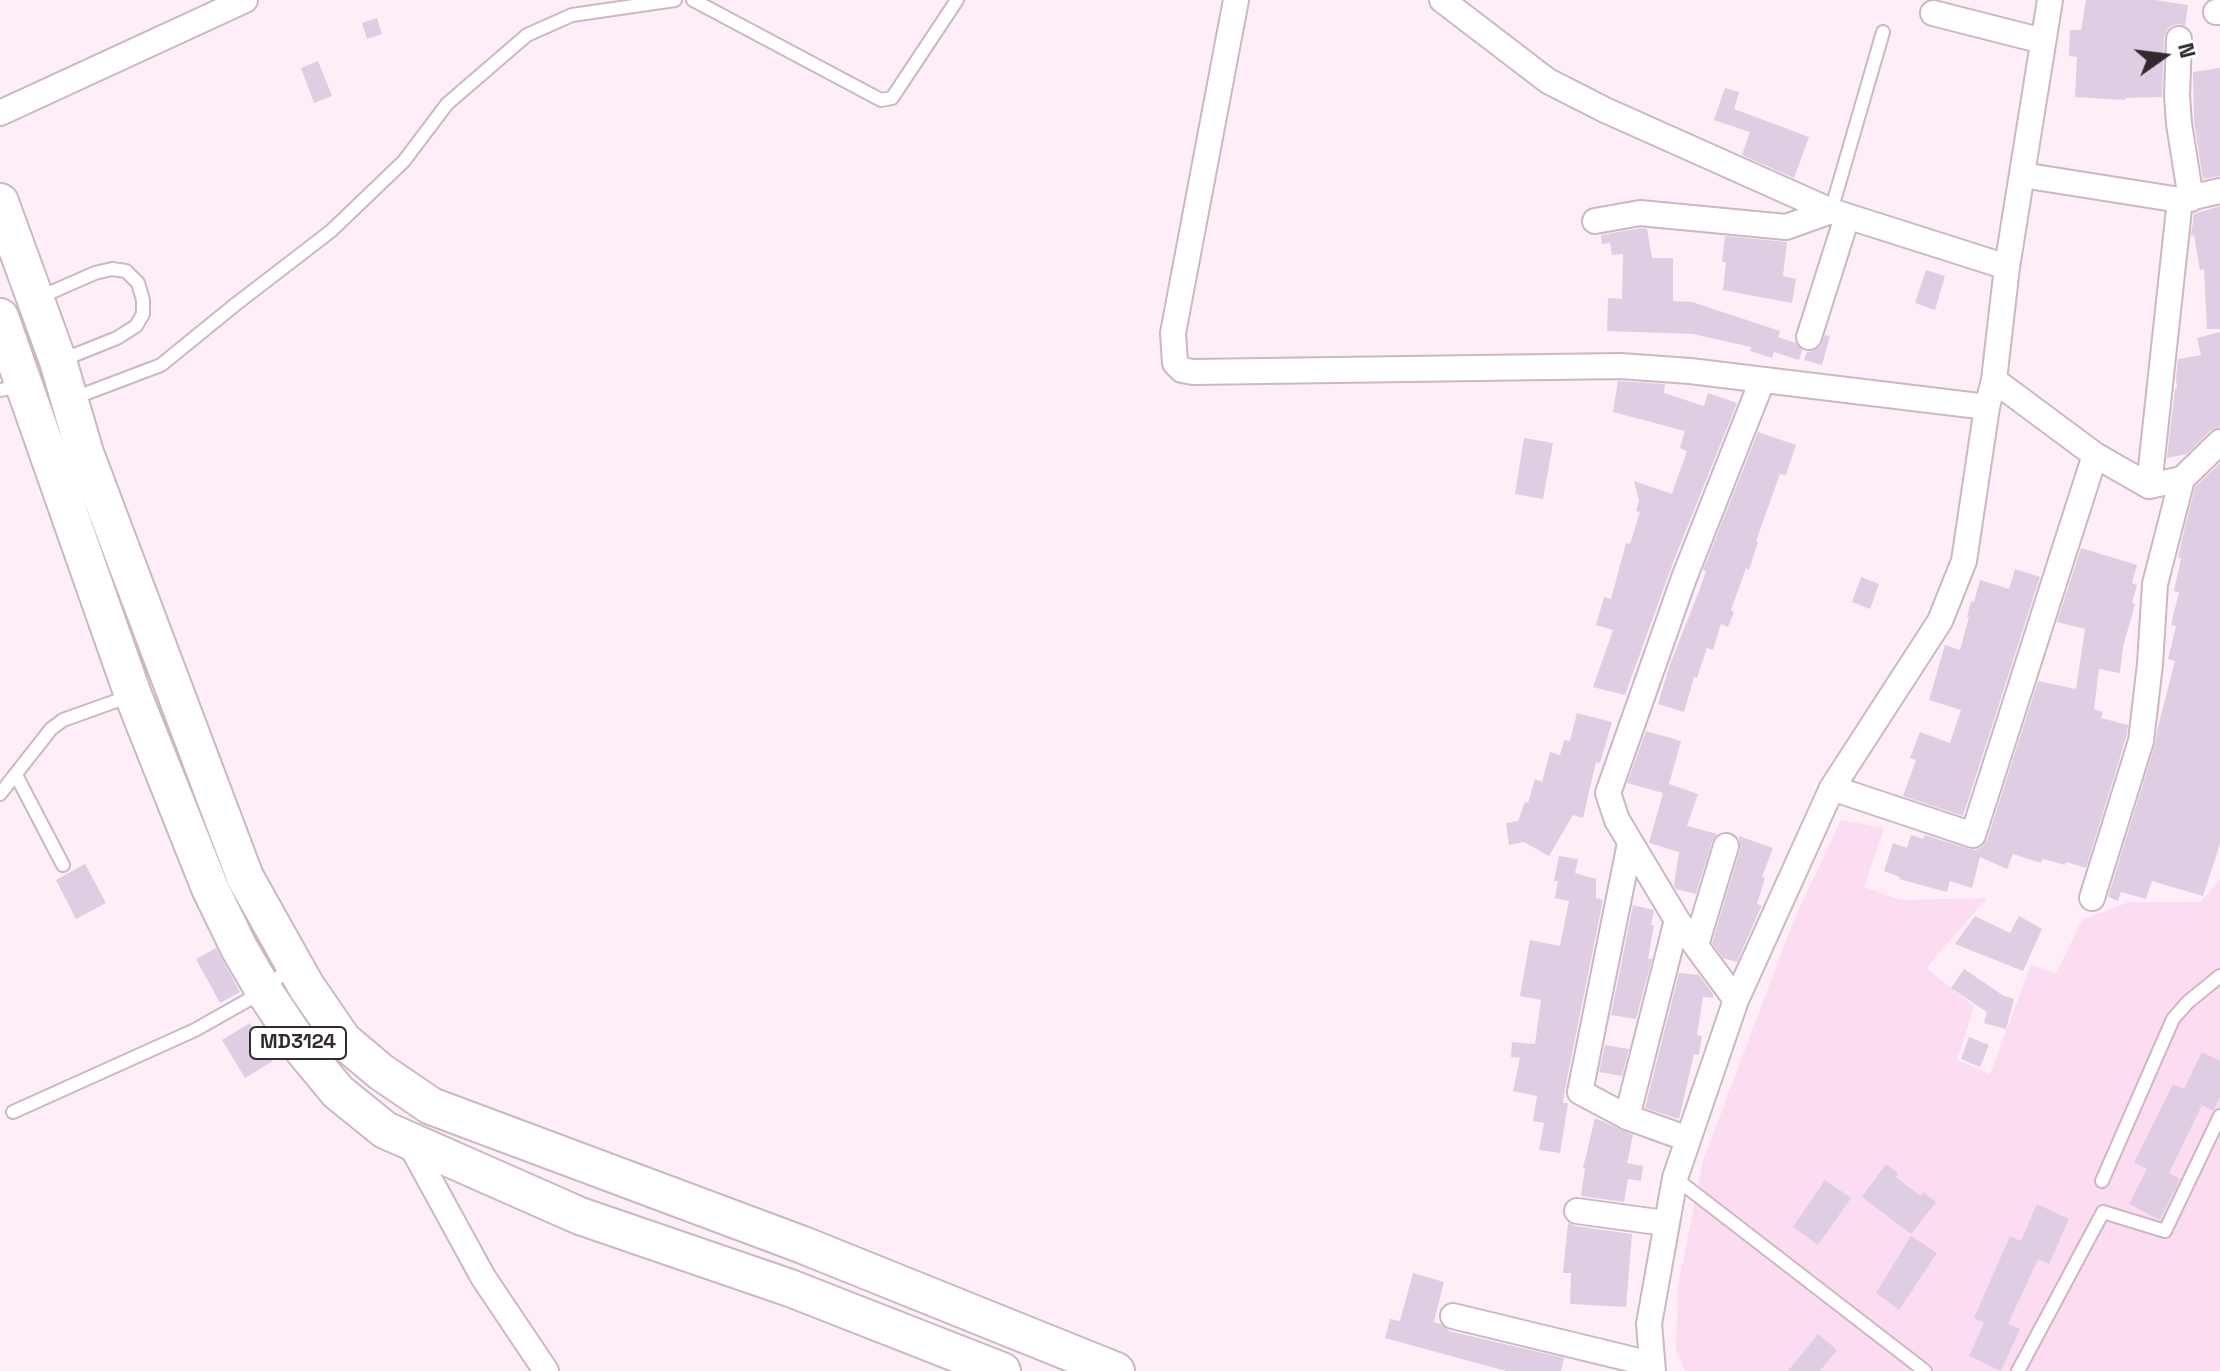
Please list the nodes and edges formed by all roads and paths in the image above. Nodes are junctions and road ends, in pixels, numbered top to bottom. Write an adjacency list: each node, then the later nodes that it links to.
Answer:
1 (245, 0): 12 (street)
2 (675, 0): 27 (lane)
3 (693, 0): 4 (lane)
4 (957, 0)
5 (1236, 0): 25 (street)
6 (1442, 0): 17 (street)
7 (2050, 0): 11 (street)
8 (1933, 13): 11 (street)
9 (1883, 32): 17 (lane)
10 (2179, 39): 15 (street)
11 (2043, 41): 13 (street)
12 (0, 113)
13 (2022, 175): 15 (street); 19 (street)
14 (2220, 191): 15 (street)
15 (2186, 199): 32 (street)
16 (0, 202): 20 (main road, MD3124)
17 (1839, 214): 18 (street); 19 (street); 22 (street)
18 (1595, 221)
19 (2007, 267): 24 (street)
20 (35, 299): 23 (main road, MD3124); 23 (lane)
21 (2, 329): 26 (main road, MD3124)
22 (1809, 337)
23 (58, 361): 27 (main road, MD3124)
24 (1994, 380): 28 (street); 30 (street)
25 (1762, 381): 28 (street); 37 (street)
26 (12, 388): 33 (main road, MD3124)
27 (71, 399): 43 (main road, MD3124)
28 (1987, 407): 35 (street)
29 (2220, 442): 31 (street)
30 (2095, 455): 32 (street); 35 (street)
31 (2182, 479): 32 (street); 40 (street)
32 (2149, 486)
33 (133, 695): 34 (lane); 45 (main road, MD3124)
34 (16, 775): 36 (lane); 39 (lane)
35 (1832, 788): 46 (street)
36 (0, 794)
37 (1630, 843): 41 (street); 49 (street)
38 (1726, 846): 42 (street)
39 (63, 865)
40 (2092, 898)
41 (1677, 920): 42 (street); 49 (street)
42 (1696, 945): 46 (street)
43 (294, 963): 45 (lane); 57 (main road, MD3124)
44 (2220, 976): 53 (lane)
45 (264, 991): 47 (lane); 51 (main road, MD3124)
46 (1736, 1000): 50 (street)
47 (13, 1112)
48 (2220, 1116): 62 (lane)
49 (1627, 1117): 50 (street)
50 (1688, 1139): 52 (street)
51 (408, 1140): 59 (street); 60 (main road, MD3124)
52 (1675, 1178): 55 (street); 61 (lane)
53 (2102, 1181)
54 (1577, 1211): 55 (street)
55 (1665, 1223): 58 (street)
56 (1453, 1316): 58 (street)
57 (1103, 1366)
58 (1652, 1368)
59 (546, 1371)
60 (1002, 1371)
61 (1925, 1371)
62 (2018, 1371)

